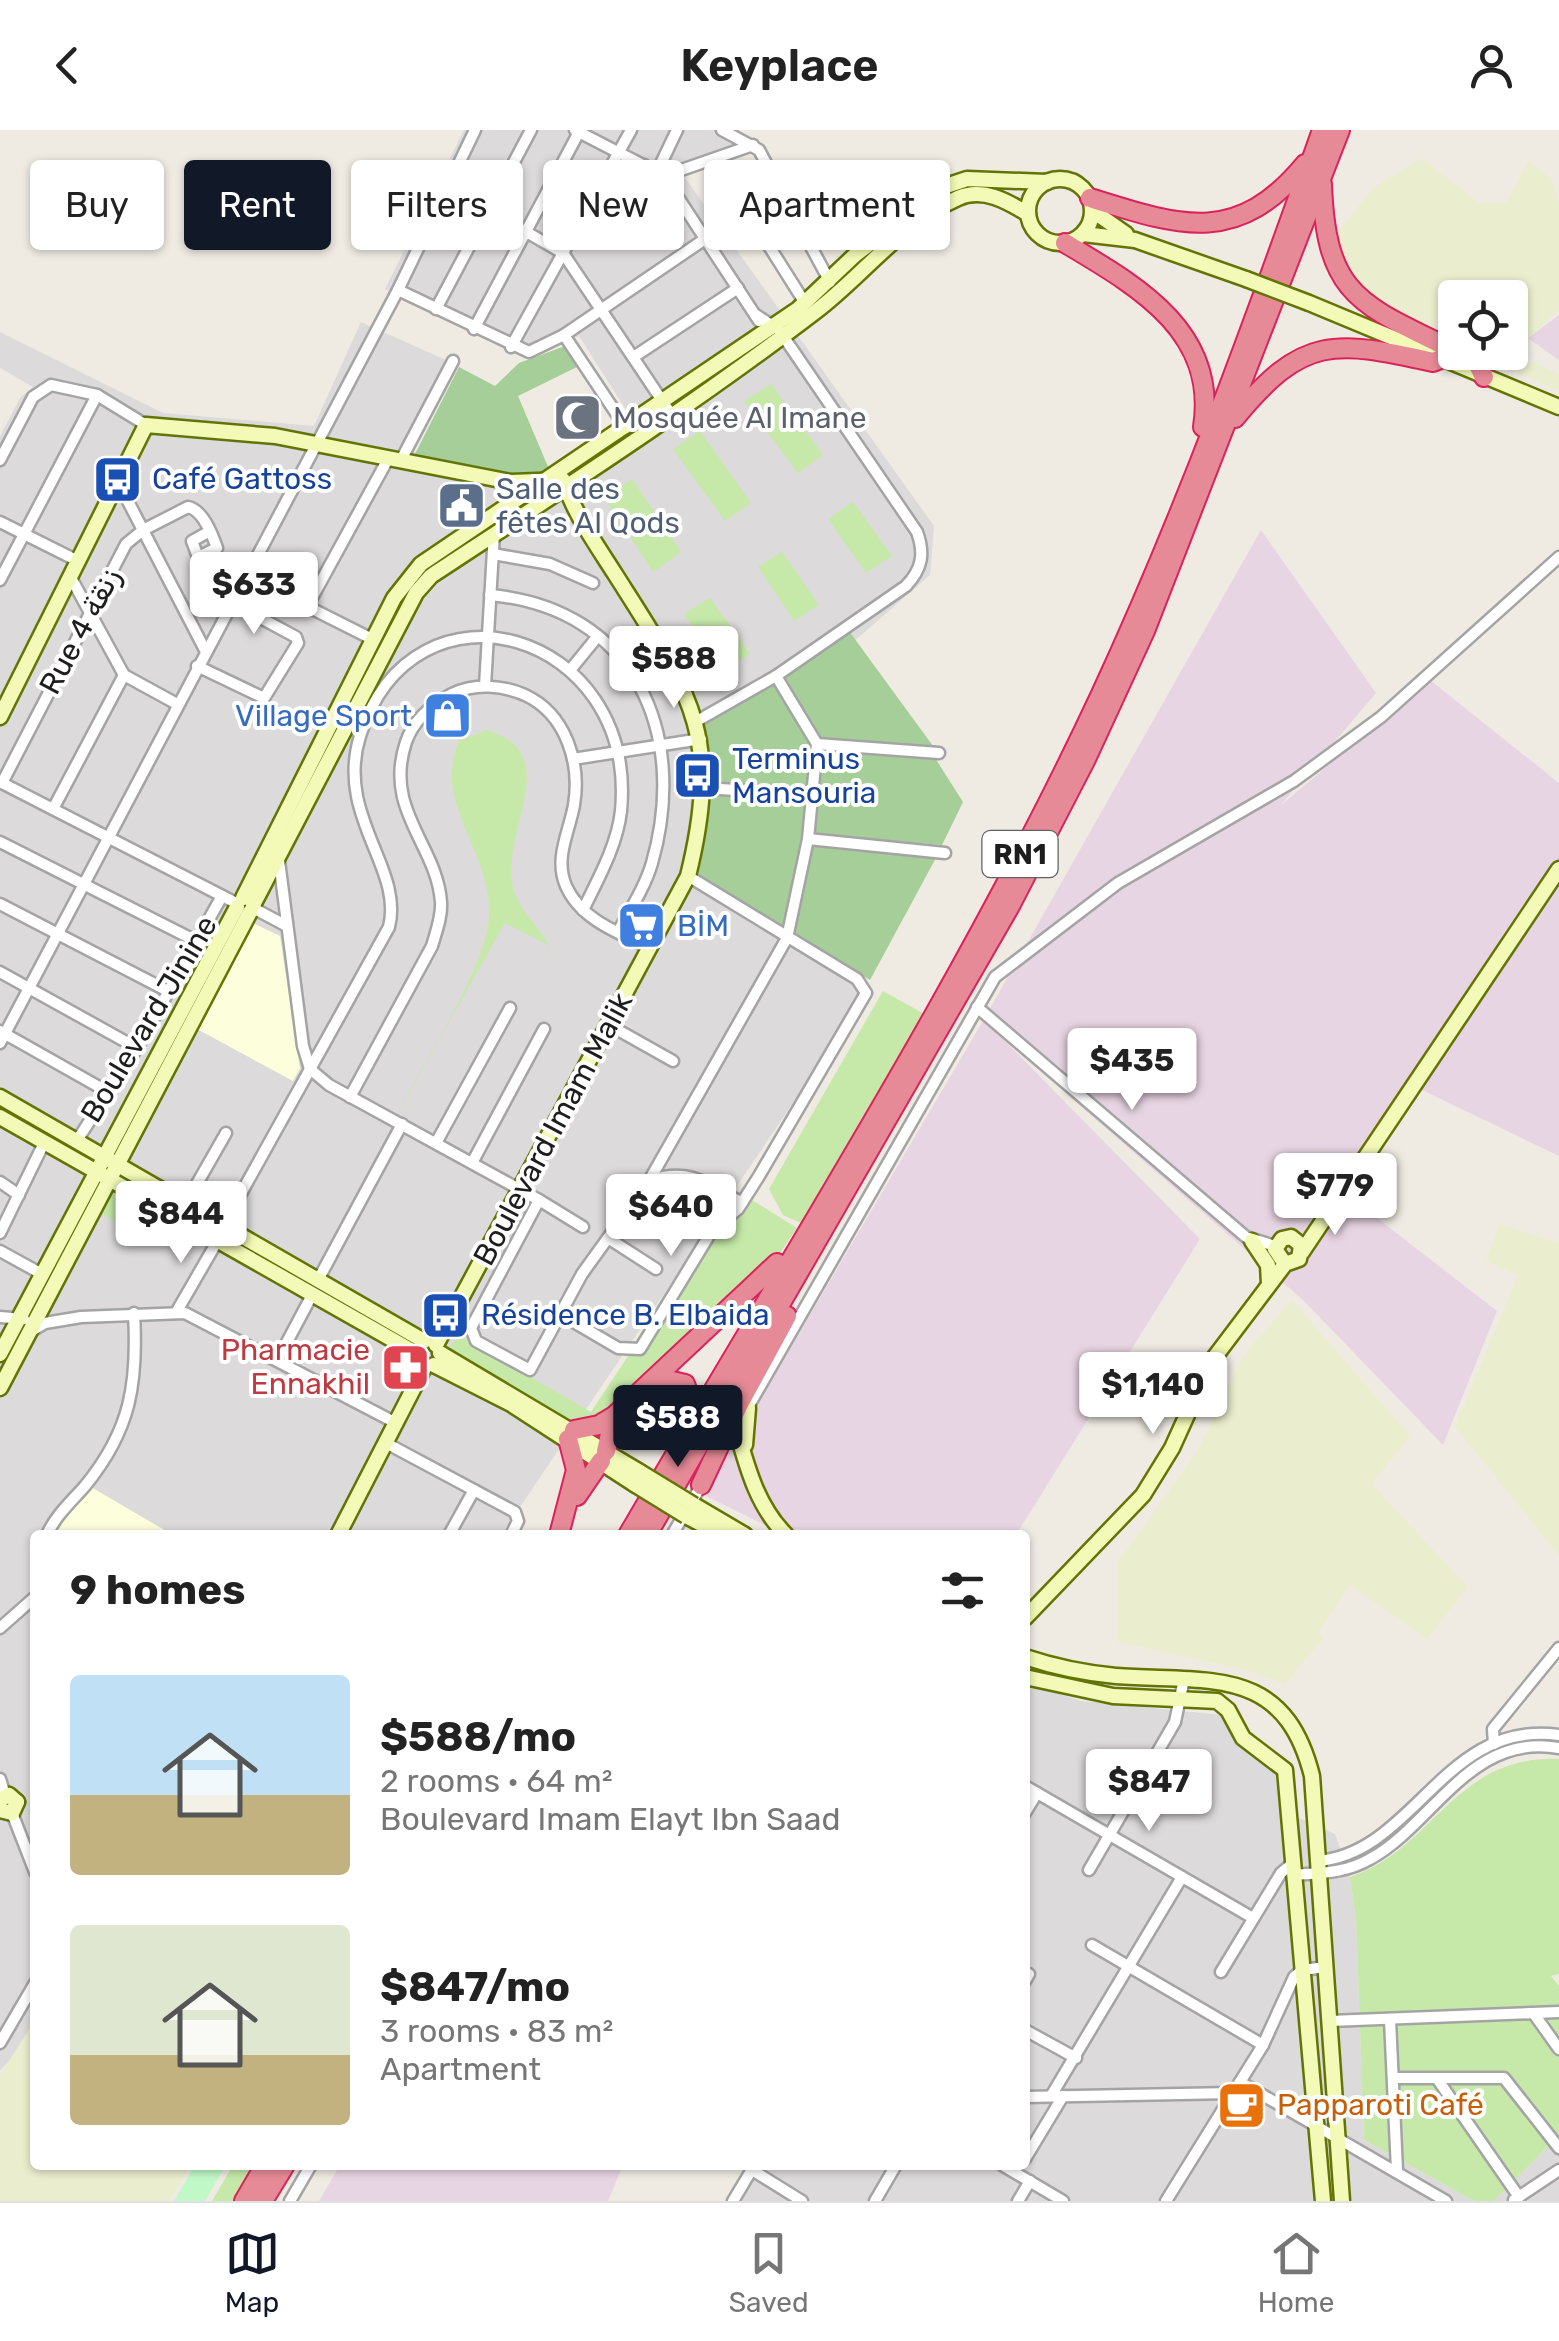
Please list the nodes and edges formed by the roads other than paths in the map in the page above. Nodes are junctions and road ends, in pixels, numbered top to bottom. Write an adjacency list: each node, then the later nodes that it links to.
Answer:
1 (476, 130): 13 (street)
2 (531, 130): 14 (street)
3 (631, 130): 11 (street)
4 (677, 130): 17 (street)
5 (722, 130): 9 (street)
6 (1322, 130): 10 (highway, RN1)
7 (1340, 130): 19 (highway, RN1)
8 (577, 131): 11 (street); 25 (street)
9 (754, 145): 12 (street); 36 (street)
10 (1315, 152): 21 (highway); 60 (highway, RN1)
11 (618, 154): 15 (street); 16 (street)
12 (714, 159): 18 (street); 39 (street)
13 (461, 160)
14 (515, 160)
15 (615, 160)
16 (632, 160)
17 (669, 160)
18 (684, 170)
19 (1322, 177): 45 (highway); 58 (highway, RN1)
20 (1047, 182): 21 (street); 23 (street); 36 (street)
21 (1091, 205): 26 (street); 29 (street)
22 (684, 208): 27 (street)
23 (1028, 214): 30 (street); 44 (street)
24 (523, 229): 25 (street)
25 (526, 231): 35 (street); 42 (street)
26 (1084, 234): 29 (street); 30 (street)
27 (704, 238)
28 (704, 240): 41 (street)
29 (1135, 240): 47 (street, bridge)
30 (1064, 243): 60 (highway)
31 (417, 250): 38 (street)
32 (468, 250): 40 (street)
33 (566, 250): 35 (street)
34 (712, 250): 37 (street)
35 (564, 253): 41 (street); 46 (street)
36 (830, 282): 39 (street)
37 (738, 288): 44 (street); 48 (street)
38 (398, 290): 40 (street); 59 (street)
39 (805, 303): 44 (street)
40 (436, 309): 42 (street)
41 (603, 309): 43 (street); 48 (street)
42 (474, 329): 46 (street)
43 (564, 334): 46 (street); 57 (street)
44 (774, 334): 55 (street); 92 (street)
45 (1438, 346)
46 (511, 347)
47 (1438, 349)
48 (634, 356): 55 (street)
49 (1438, 360): 58 (highway)
50 (453, 361): 61 (street)
51 (1481, 370): 52 (highway)
52 (1484, 377): 54 (street)
53 (96, 394): 56 (street); 62 (street); 74 (street)
54 (1559, 407)
55 (668, 408): 57 (street); 66 (street)
56 (146, 424): 59 (street); 64 (street)
57 (626, 428): 63 (street)
58 (1225, 430): 167 (highway, RN1)
59 (318, 443): 61 (street); 78 (street)
60 (1198, 458): 157 (highway, RN1)
61 (394, 459): 65 (street); 83 (street)
62 (0, 460)
63 (550, 478): 65 (street); 66 (street); 67 (street)
64 (117, 479): 71 (street); 77 (street)
65 (511, 482): 67 (street)
66 (565, 486): 68 (street); 69 (street, Boulevard Imam Malik)
67 (526, 493): 68 (street); 87 (street)
68 (542, 500): 69 (street); 73 (street)
69 (574, 510): 97 (street, Boulevard Imam Malik)
70 (0, 522): 74 (street)
71 (143, 530): 72 (street, Rue 4 زنقة); 84 (street, Rue 4 زنقة); 88 (street)
72 (210, 531)
73 (494, 532): 75 (street); 112 (street)
74 (24, 534): 77 (street); 79 (street)
75 (492, 554): 80 (street); 81 (street)
76 (1559, 557): 129 (street)
77 (73, 568): 84 (street); 94 (street)
78 (245, 575): 82 (street); 83 (street)
79 (0, 580)
80 (594, 582)
81 (490, 595): 85 (street); 86 (street)
82 (231, 602): 88 (street); 89 (street)
83 (306, 608): 87 (street)
84 (90, 614): 91 (street); 104 (street, Rue 4 زنقة)
85 (598, 636): 90 (street); 100 (street)
86 (488, 637): 90 (street); 93 (street); 136 (street)
87 (374, 640): 118 (street)
88 (205, 650): 89 (street)
89 (197, 666): 95 (street)
90 (571, 669): 101 (street)
91 (124, 675): 95 (street); 107 (street)
92 (776, 676): 97 (street); 99 (street)
93 (485, 686): 103 (street); 139 (street)
94 (4, 699): 96 (street)
95 (177, 704): 108 (street)
96 (0, 716)
97 (697, 721): 98 (street, Boulevard Imam Malik)
98 (702, 739): 100 (street); 105 (street, Boulevard Imam Malik)
99 (817, 744): 102 (street); 106 (street)
100 (662, 746): 101 (street); 121 (street)
101 (618, 752): 103 (street); 119 (street)
102 (938, 753)
103 (574, 758): 119 (street)
104 (1, 783): 107 (street)
105 (704, 788): 106 (street); 114 (street, Boulevard Imam Malik)
106 (815, 795): 109 (street)
107 (53, 809): 108 (street)
108 (108, 838): 115 (street); 116 (street)
109 (808, 840): 111 (street); 123 (street)
110 (0, 843): 115 (street)
111 (945, 853)
112 (279, 861): 118 (street); 120 (street)
113 (1559, 869): 155 (street)
114 (688, 876): 123 (street); 125 (street, Boulevard Imam Malik)
115 (84, 883): 122 (street); 124 (street)
116 (222, 896): 118 (street); 124 (street, Boulevard Jinine)
117 (0, 904): 122 (street)
118 (246, 906): 120 (street); 146 (street); 148 (street)
119 (583, 910): 121 (street)
120 (286, 924): 136 (street)
121 (618, 932): 125 (street)
122 (57, 934): 127 (street); 128 (street)
123 (787, 938): 149 (street); 154 (street)
124 (196, 940): 128 (street, Boulevard Jinine)
125 (650, 948): 131 (street, Boulevard Imam Malik)
126 (0, 972): 127 (street)
127 (29, 990): 133 (street); 134 (street)
128 (168, 991): 134 (street, Boulevard Jinine)
129 (977, 1007): 163 (street); 182 (street)
130 (510, 1008): 145 (street)
131 (609, 1025): 135 (street); 151 (street, Boulevard Imam Malik)
132 (544, 1029): 147 (street)
133 (2, 1036): 137 (street)
134 (136, 1048): 137 (street, Boulevard Jinine)
135 (673, 1061)
136 (310, 1069): 139 (street); 159 (street)
137 (108, 1092): 144 (street, Boulevard Jinine)
138 (0, 1096): 144 (street)
139 (350, 1096): 141 (street)
140 (0, 1116): 143 (street)
141 (402, 1124): 145 (street); 171 (street)
142 (226, 1134): 156 (street)
143 (44, 1142): 148 (street); 152 (street)
144 (76, 1142): 146 (street)
145 (436, 1143): 147 (street)
146 (102, 1156): 148 (street)
147 (472, 1163): 151 (street)
148 (107, 1170): 156 (street); 159 (street); 170 (street); 177 (street)
149 (649, 1181): 154 (street); 162 (street)
150 (0, 1182): 152 (street)
151 (522, 1190): 153 (street); 179 (street, Boulevard Imam Malik)
152 (18, 1195): 160 (street)
153 (539, 1200): 158 (street); 176 (street)
154 (742, 1202): 176 (street)
155 (1332, 1202): 161 (street); 166 (street)
156 (186, 1204): 159 (street)
157 (809, 1224): 185 (highway); 187 (highway, RN1)
158 (583, 1227)
159 (221, 1233): 171 (street); 173 (street); 174 (street)
160 (0, 1234)
161 (1291, 1237): 164 (street); 166 (street)
162 (608, 1238): 169 (street); 176 (street)
163 (1252, 1241): 164 (street); 172 (street)
164 (1276, 1246): 168 (street)
165 (0, 1251): 170 (street)
166 (1302, 1252): 168 (street)
167 (809, 1255): 190 (highway); 200 (highway, RN1)
168 (1285, 1264): 172 (street)
169 (656, 1269)
170 (40, 1273): 177 (street)
171 (318, 1280): 179 (street)
172 (1269, 1284): 206 (street)
173 (312, 1295): 179 (street); 180 (street)
174 (178, 1311): 175 (street); 180 (street)
175 (134, 1313): 177 (street); 193 (street)
176 (560, 1314)
177 (20, 1323): 178 (street); 181 (street)
178 (0, 1354)
179 (429, 1354): 183 (street, Boulevard Imam Malik); 185 (street)
180 (278, 1359): 183 (street)
181 (0, 1388)
182 (748, 1408): 184 (street); 189 (street)
183 (396, 1423): 186 (street, Boulevard Imam Malik)
184 (736, 1428): 189 (street); 190 (street)
185 (571, 1435): 188 (street); 197 (highway)
186 (386, 1443): 191 (street); 194 (street, Boulevard Imam Malik)
187 (679, 1448): 188 (highway); 199 (highway, RN1)
188 (604, 1456): 192 (street, bridge); 198 (highway)
189 (744, 1456): 204 (street)
190 (702, 1485): 201 (street)
191 (474, 1490): 195 (street); 196 (street)
192 (690, 1511): 202 (street); 203 (street)
193 (51, 1530)
194 (341, 1530)
195 (452, 1530)
196 (513, 1530)
197 (563, 1530)
198 (564, 1530)
199 (631, 1530)
200 (650, 1530)
201 (675, 1530)
202 (715, 1530)
203 (734, 1530)
204 (782, 1530)
205 (30, 1602): 207 (street)
206 (1030, 1613)
207 (0, 1628)
208 (1559, 1648): 216 (street)
209 (1030, 1658): 211 (street)
210 (1030, 1678): 213 (street)
211 (1184, 1679): 212 (street); 213 (street)
212 (1246, 1687): 214 (street); 225 (street)
213 (1180, 1698): 214 (street); 223 (street)
214 (1228, 1710): 226 (street)
215 (1559, 1735): 216 (street)
216 (1494, 1744): 225 (street)
217 (1559, 1748): 225 (street)
218 (0, 1779): 221 (street)
219 (1030, 1789): 220 (street)
220 (1037, 1793): 222 (street); 223 (street)
221 (7, 1804): 224 (street)
222 (1030, 1805)
223 (1110, 1834): 227 (street); 228 (street)
224 (30, 1860)
225 (1318, 1867): 226 (street); 232 (street)
226 (1294, 1868): 229 (street); 233 (street)
227 (1089, 1870)
228 (1182, 1877): 229 (street); 231 (street)
229 (1254, 1918): 234 (street)
230 (1092, 1945): 231 (street)
231 (1129, 1965): 243 (street); 245 (street)
232 (1326, 1968): 233 (street); 239 (street)
233 (1302, 1970): 243 (street); 252 (street)
234 (1221, 1972)
235 (30, 1992): 242 (street)
236 (1555, 2012): 237 (street); 240 (street)
237 (1534, 2014): 238 (street); 244 (street)
238 (1390, 2020): 239 (street); 246 (street)
239 (1330, 2021): 253 (street)
240 (1559, 2024)
241 (1030, 2033): 245 (street)
242 (0, 2043)
243 (1263, 2045): 248 (street)
244 (1559, 2050)
245 (1076, 2058): 251 (street)
246 (1394, 2078): 247 (street); 263 (street)
247 (1438, 2080): 255 (street); 268 (street)
248 (1240, 2082): 249 (street); 252 (street)
249 (1232, 2093): 251 (street); 267 (street)
250 (1030, 2096): 251 (street)
251 (1057, 2096): 254 (street)
252 (1318, 2128): 253 (street); 277 (street)
253 (1339, 2140): 263 (street); 278 (street)
254 (1030, 2148)
255 (1559, 2148)
256 (261, 2170): 269 (highway)
257 (282, 2170): 270 (highway)
258 (308, 2170): 271 (street)
259 (751, 2170): 272 (street)
260 (757, 2170): 273 (street)
261 (893, 2170): 274 (street)
262 (1023, 2170): 265 (street)
263 (1397, 2170): 266 (street)
264 (1559, 2170): 268 (street)
265 (1030, 2182): 275 (street); 276 (street)
266 (1418, 2184): 279 (street); 280 (street)
267 (1172, 2199)
268 (1516, 2199)
269 (244, 2201)
270 (263, 2201)
271 (290, 2201)
272 (733, 2201)
273 (802, 2201)
274 (875, 2201)
275 (1018, 2201)
276 (1062, 2201)
277 (1323, 2201)
278 (1342, 2201)
279 (1420, 2201)
280 (1446, 2201)

